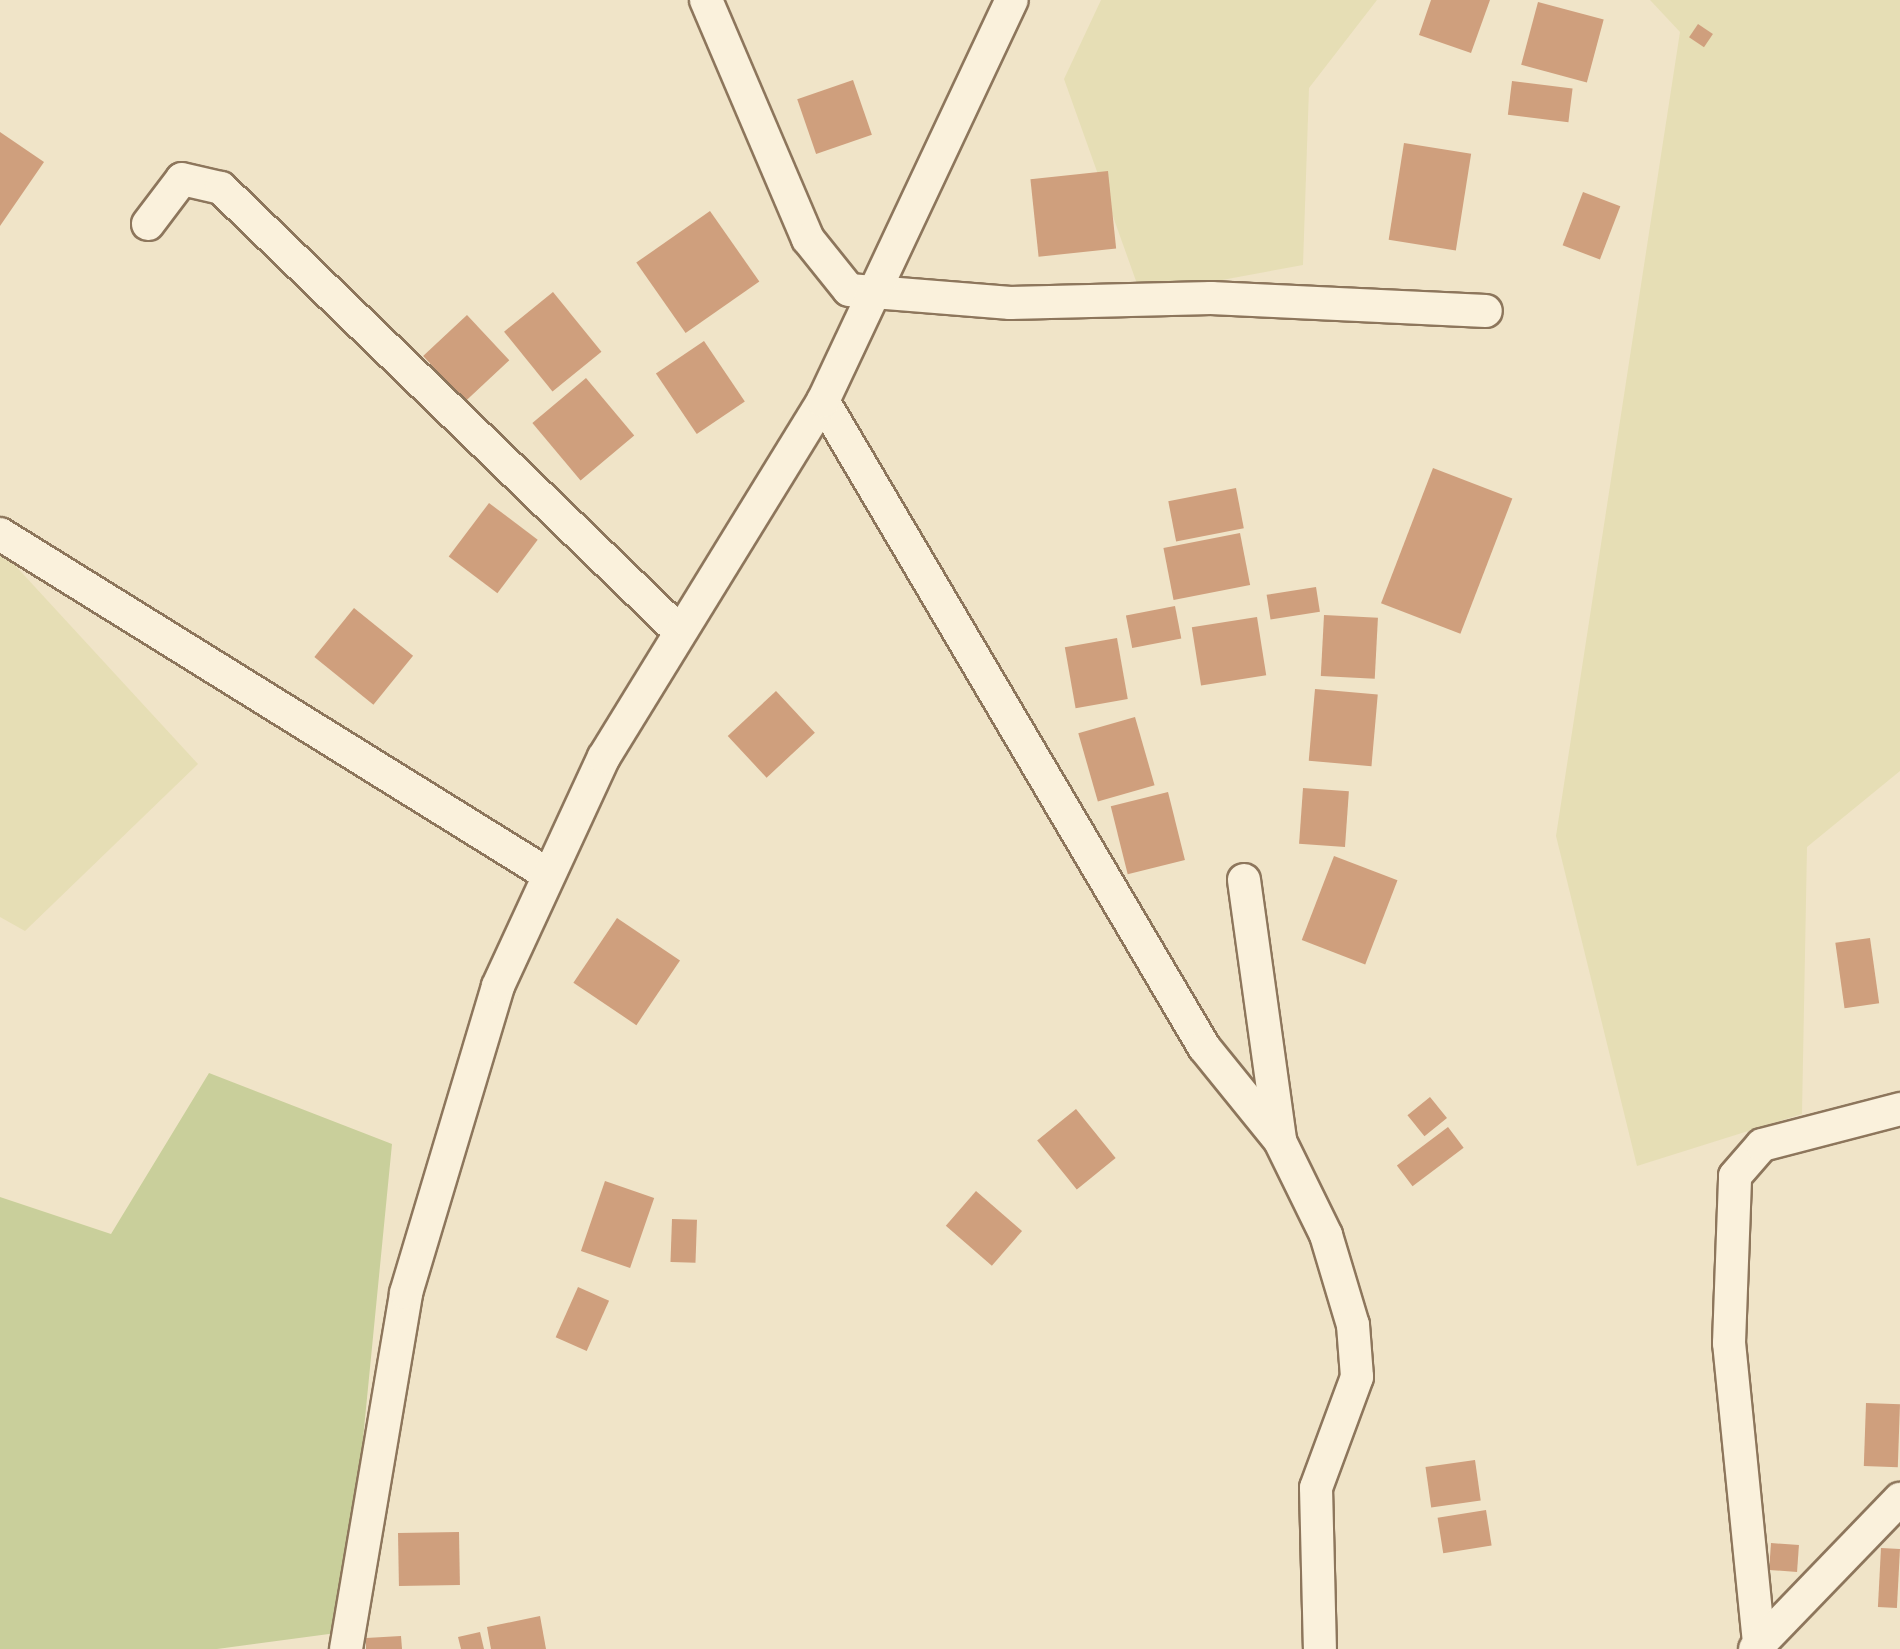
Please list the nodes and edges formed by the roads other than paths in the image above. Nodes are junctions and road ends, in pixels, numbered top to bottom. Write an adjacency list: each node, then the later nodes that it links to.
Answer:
1 (706, 0): 4 (street)
2 (1012, 0): 4 (street)
3 (148, 224): 8 (street)
4 (876, 298): 5 (street); 6 (street)
5 (1486, 311)
6 (823, 401): 8 (street); 12 (street)
7 (0, 534): 9 (street)
8 (679, 631): 9 (street)
9 (544, 872): 15 (street)
10 (1244, 880): 12 (street)
11 (1900, 1109): 14 (street)
12 (1280, 1141): 16 (street)
13 (1900, 1499): 14 (street)
14 (1757, 1646)
15 (346, 1649)
16 (1320, 1649)

